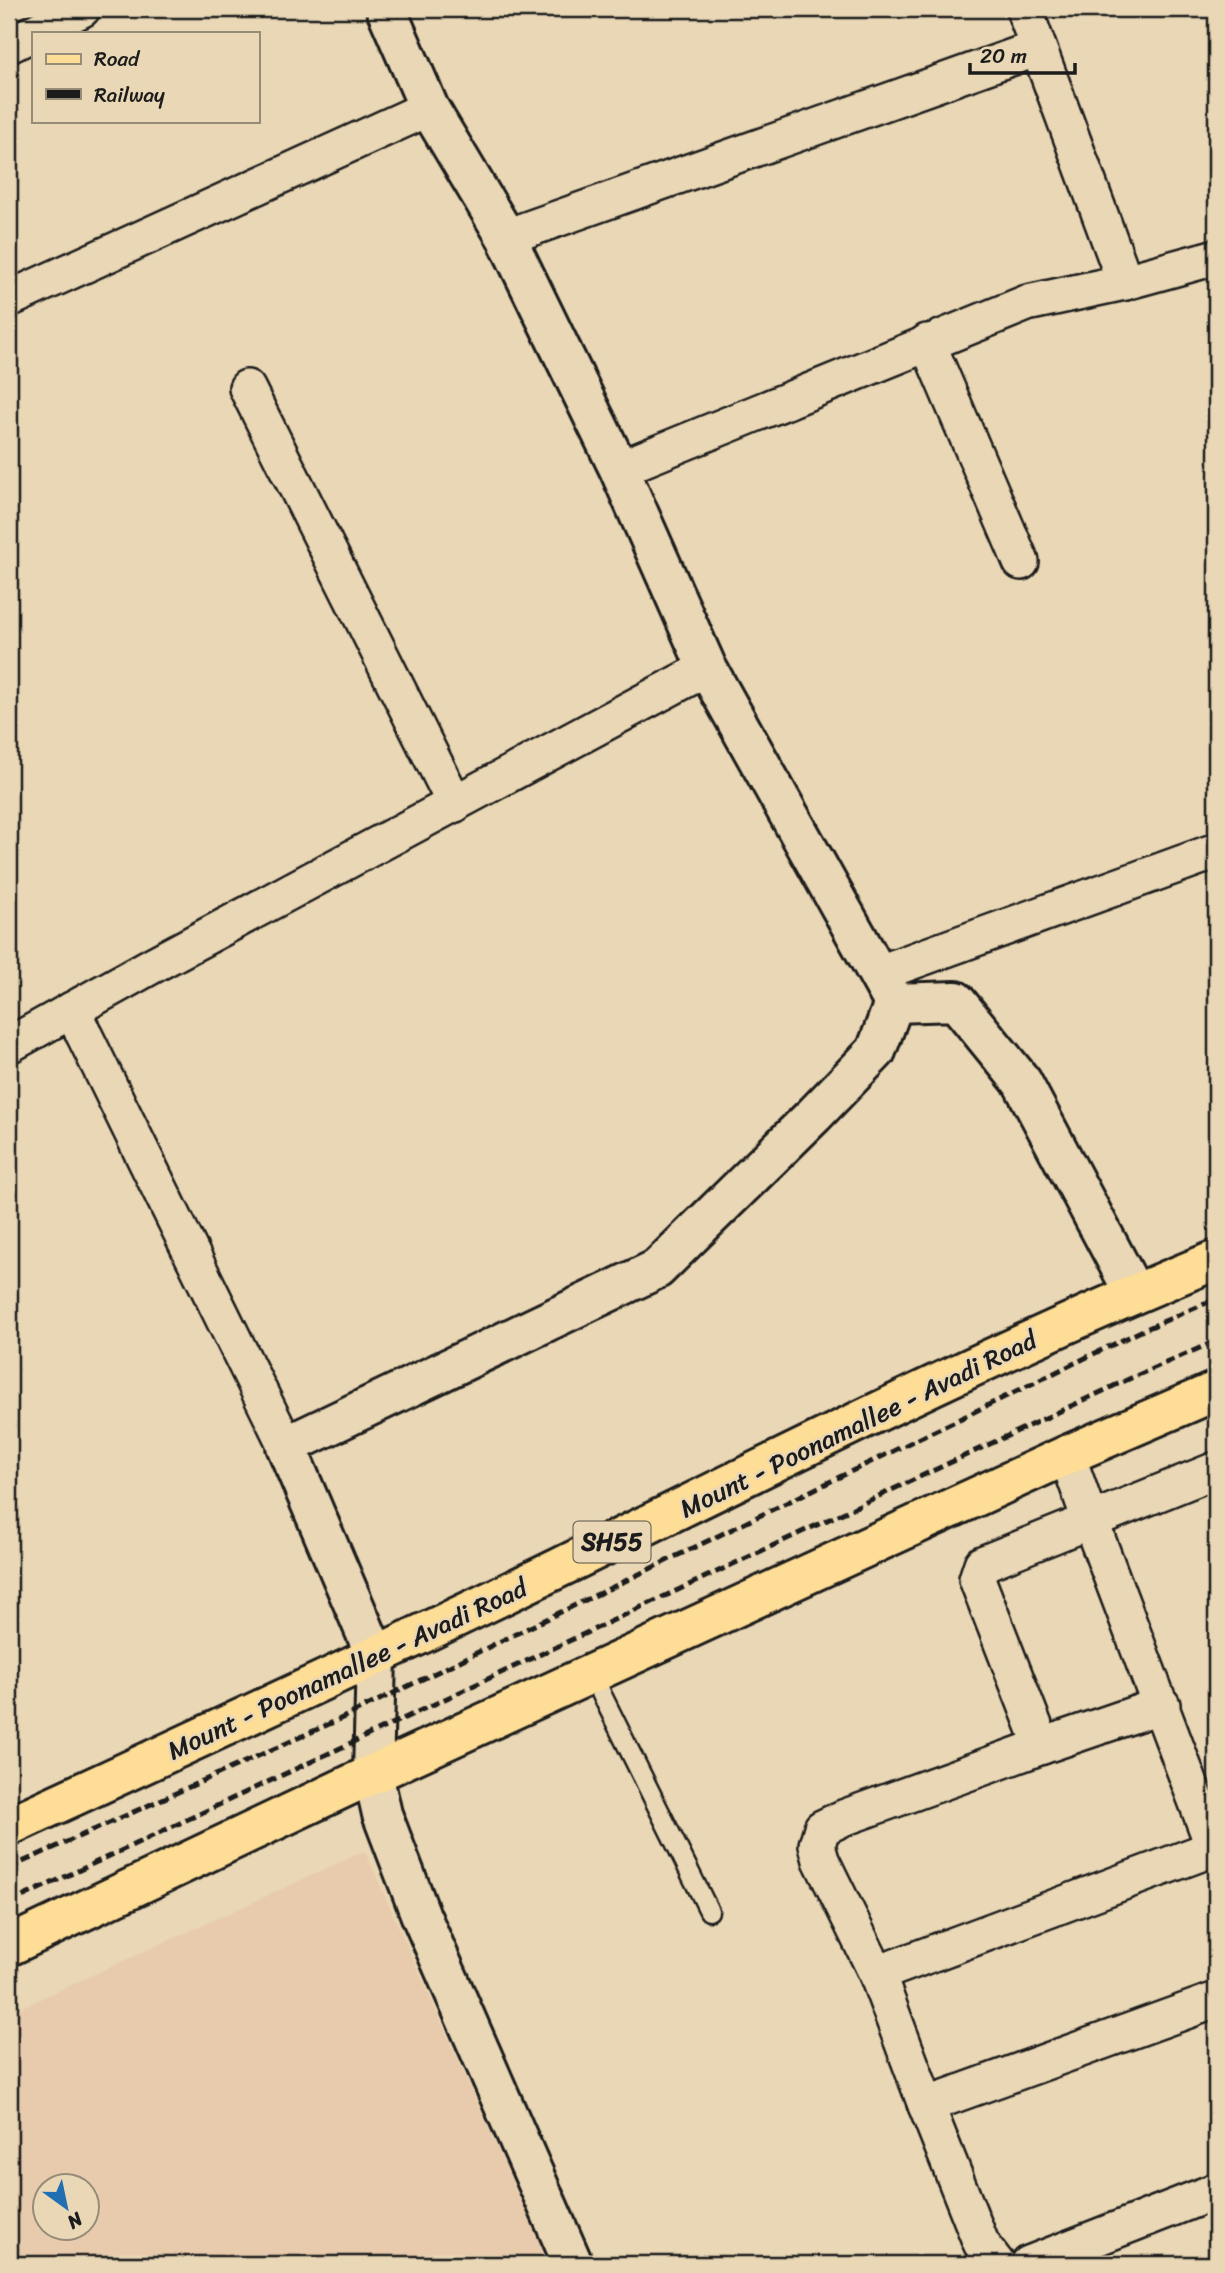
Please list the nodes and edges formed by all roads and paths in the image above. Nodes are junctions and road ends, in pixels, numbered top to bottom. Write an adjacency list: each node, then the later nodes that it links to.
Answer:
1 (82, 9): 4 (street)
2 (386, 9): 8 (street)
3 (1024, 9): 7 (street)
4 (35, 32)
5 (32, 34): 6 (street)
6 (9, 45)
7 (1038, 48): 9 (street); 11 (street)
8 (429, 108): 9 (street); 12 (street)
9 (506, 237): 15 (street)
10 (1216, 257): 11 (street)
11 (1125, 282): 13 (street)
12 (9, 299)
13 (927, 342): 15 (street); 16 (street)
14 (247, 388): 18 (street)
15 (618, 469): 17 (street)
16 (1021, 562)
17 (707, 668): 18 (street); 20 (street)
18 (455, 804): 21 (street)
19 (1216, 851): 20 (street)
20 (886, 988): 24 (street); 26 (street)
21 (72, 1010): 22 (street); 26 (street)
22 (9, 1045)
23 (1216, 1260): 24 (main road, Mount - Poonamallee - Avadi Road / SH55)
24 (1134, 1293): 30 (main road, Mount - Poonamallee - Avadi Road / SH55)
25 (1216, 1391): 27 (main road)
26 (285, 1446): 30 (street)
27 (1068, 1455): 29 (street); 31 (main road)
28 (1216, 1470): 29 (street)
29 (1090, 1520): 32 (street); 33 (street)
30 (376, 1657): 34 (street); 35 (main road, Mount - Poonamallee - Avadi Road / SH55)
31 (593, 1673): 34 (main road); 37 (lane)
32 (1162, 1705): 33 (street); 36 (street)
33 (1042, 1746): 39 (street)
34 (373, 1774): 38 (main road); 43 (street)
35 (9, 1826)
36 (1215, 1850): 39 (street)
37 (709, 1911)
38 (9, 1946)
39 (877, 1974): 41 (street)
40 (1216, 2000): 41 (street)
41 (926, 2105): 44 (street)
42 (1216, 2191): 45 (street)
43 (573, 2264)
44 (997, 2264)
45 (1028, 2264)

